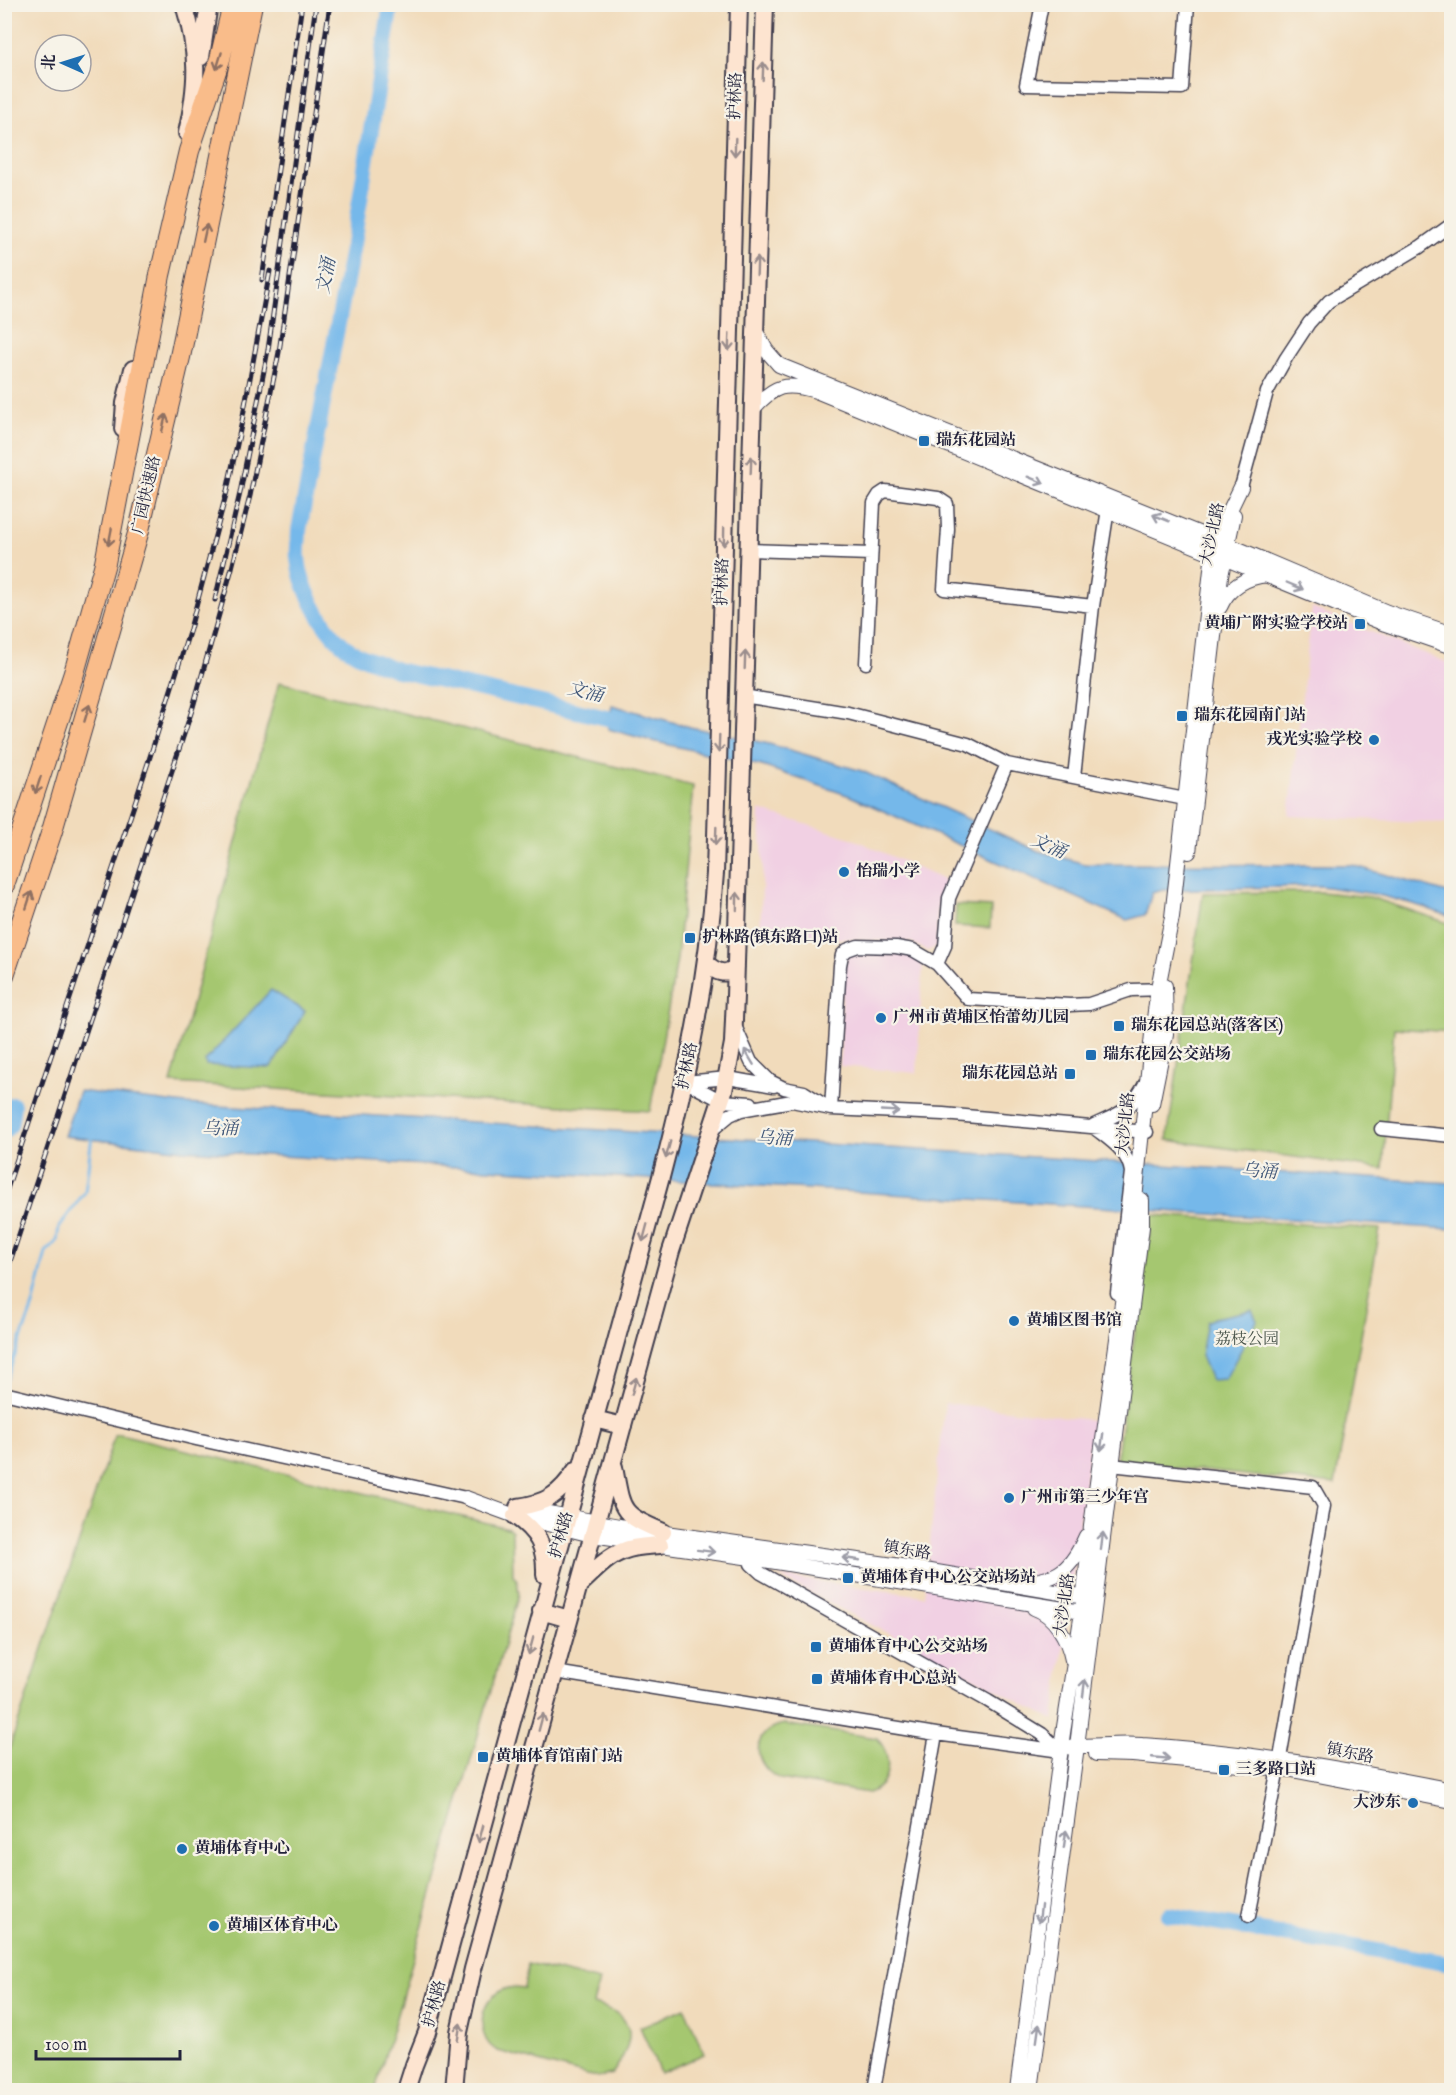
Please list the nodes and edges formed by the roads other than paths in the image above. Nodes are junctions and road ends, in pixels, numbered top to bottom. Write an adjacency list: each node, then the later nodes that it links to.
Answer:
1 (184, 4): 9 (main road)
2 (209, 4): 9 (main road)
3 (233, 4): 15 (highway, 广园快速路, one-way to 15)
4 (252, 4): 34 (highway, 广园快速路, one-way to 4)
5 (739, 4): 31 (main road, 护林路, one-way to 31)
6 (765, 4): 11 (main road, 护林路, one-way to 6)
7 (1042, 4): 8 (street)
8 (1188, 4)
9 (193, 106): 15 (main road)
10 (1452, 224): 13 (street)
11 (755, 329): 12 (main road, 护林路); 14 (street)
12 (753, 409): 14 (street, one-way to 14); 17 (main road, 护林路, one-way to 12)
13 (1241, 487): 16 (street, 大沙北路)
14 (1111, 504): 16 (street); 20 (street)
15 (116, 507): 30 (highway, 广园快速路, one-way to 30)
16 (1220, 549): 19 (street); 21 (street, 大沙北路); 22 (street); 28 (street, 大沙北路)
17 (749, 550): 18 (street); 25 (main road, 护林路, one-way to 17)
18 (871, 554): 20 (street); 24 (street)
19 (1268, 575): 21 (street); 23 (street, one-way to 23)
20 (1093, 606): 27 (street)
21 (1218, 611): 29 (street, 大沙北路)
22 (1452, 634)
23 (1452, 647)
24 (866, 663)
25 (743, 696): 26 (street); 33 (main road, 护林路, one-way to 25)
26 (1007, 765): 27 (street); 32 (street)
27 (1074, 777): 28 (street)
28 (1185, 799): 29 (street, 大沙北路)
29 (1186, 835): 35 (street, 大沙北路); 35 (street, 大沙北路)
30 (4, 885)
31 (706, 963): 33 (main road); 39 (main road, 护林路)
32 (937, 964): 35 (street); 43 (street)
33 (736, 967): 36 (main road, 护林路)
34 (4, 975)
35 (1161, 988): 38 (street, 大沙北路); 47 (street, 大沙北路)
36 (734, 1022): 37 (main road, 护林路); 40 (street, one-way to 36)
37 (728, 1078): 39 (street); 40 (street); 41 (main road, 护林路)
38 (1147, 1079): 44 (street); 47 (street, 大沙北路)
39 (685, 1082): 41 (street); 51 (main road, 护林路, one-way to 51)
40 (784, 1088): 43 (street)
41 (722, 1101): 42 (street); 45 (main road, 护林路)
42 (769, 1104): 43 (street); 45 (street)
43 (831, 1109): 44 (street, one-way to 44)
44 (1092, 1126): 47 (street); 49 (street)
45 (713, 1129): 52 (main road, 护林路, one-way to 45)
46 (1381, 1129): 48 (street)
47 (1144, 1132): 49 (street, 大沙北路)
48 (1452, 1136)
49 (1138, 1156): 55 (street, 大沙北路); 59 (street, 大沙北路, one-way to 59)
50 (4, 1393): 56 (street)
51 (594, 1419): 52 (main road); 53 (main road, 护林路)
52 (623, 1426): 54 (main road, 护林路)
53 (583, 1460): 57 (main road); 58 (main road, 护林路)
54 (613, 1463): 60 (main road, 护林路); 61 (main road)
55 (1111, 1465): 65 (street, 大沙北路, one-way to 55); 75 (street)
56 (466, 1498): 57 (street, 镇东路)
57 (517, 1511): 58 (street, 镇东路); 67 (main road)
58 (566, 1523): 60 (street, 镇东路); 67 (main road, 护林路)
59 (1091, 1526): 63 (street); 65 (street, 大沙北路)
60 (594, 1529): 61 (street, 镇东路); 64 (main road, 护林路)
61 (662, 1539): 62 (street, 镇东路, one-way to 62); 63 (street, 镇东路, one-way to 61); 64 (main road)
62 (751, 1558): 66 (street, 镇东路); 74 (street)
63 (1005, 1584): 65 (street, 镇东路); 66 (street)
64 (578, 1586): 69 (main road, 护林路)
65 (1089, 1597): 68 (street); 73 (street, 大沙北路, one-way to 65)
66 (1009, 1600): 68 (street, 镇东路); 70 (street)
67 (543, 1603): 69 (main road); 79 (main road, 护林路, one-way to 79)
68 (1082, 1612): 70 (street, 大沙北路)
69 (569, 1619): 71 (main road, 护林路)
70 (1072, 1663): 74 (street, 大沙北路)
71 (555, 1672): 72 (street); 82 (main road, 护林路, one-way to 71)
72 (936, 1734): 74 (street); 83 (street)
73 (1077, 1749): 74 (street, 镇东路); 75 (street, 镇东路); 85 (street, 大沙北路, one-way to 73)
74 (1061, 1752): 84 (street, 大沙北路, one-way to 84)
75 (1279, 1764): 76 (street, 镇东路); 77 (street, 镇东路); 78 (street)
76 (1452, 1790)
77 (1452, 1801)
78 (1249, 1916)
79 (427, 2032): 80 (main road, 护林路); 81 (main road)
80 (406, 2091)
81 (417, 2091)
82 (454, 2091)
83 (874, 2091)
84 (1017, 2091)
85 (1030, 2091)

